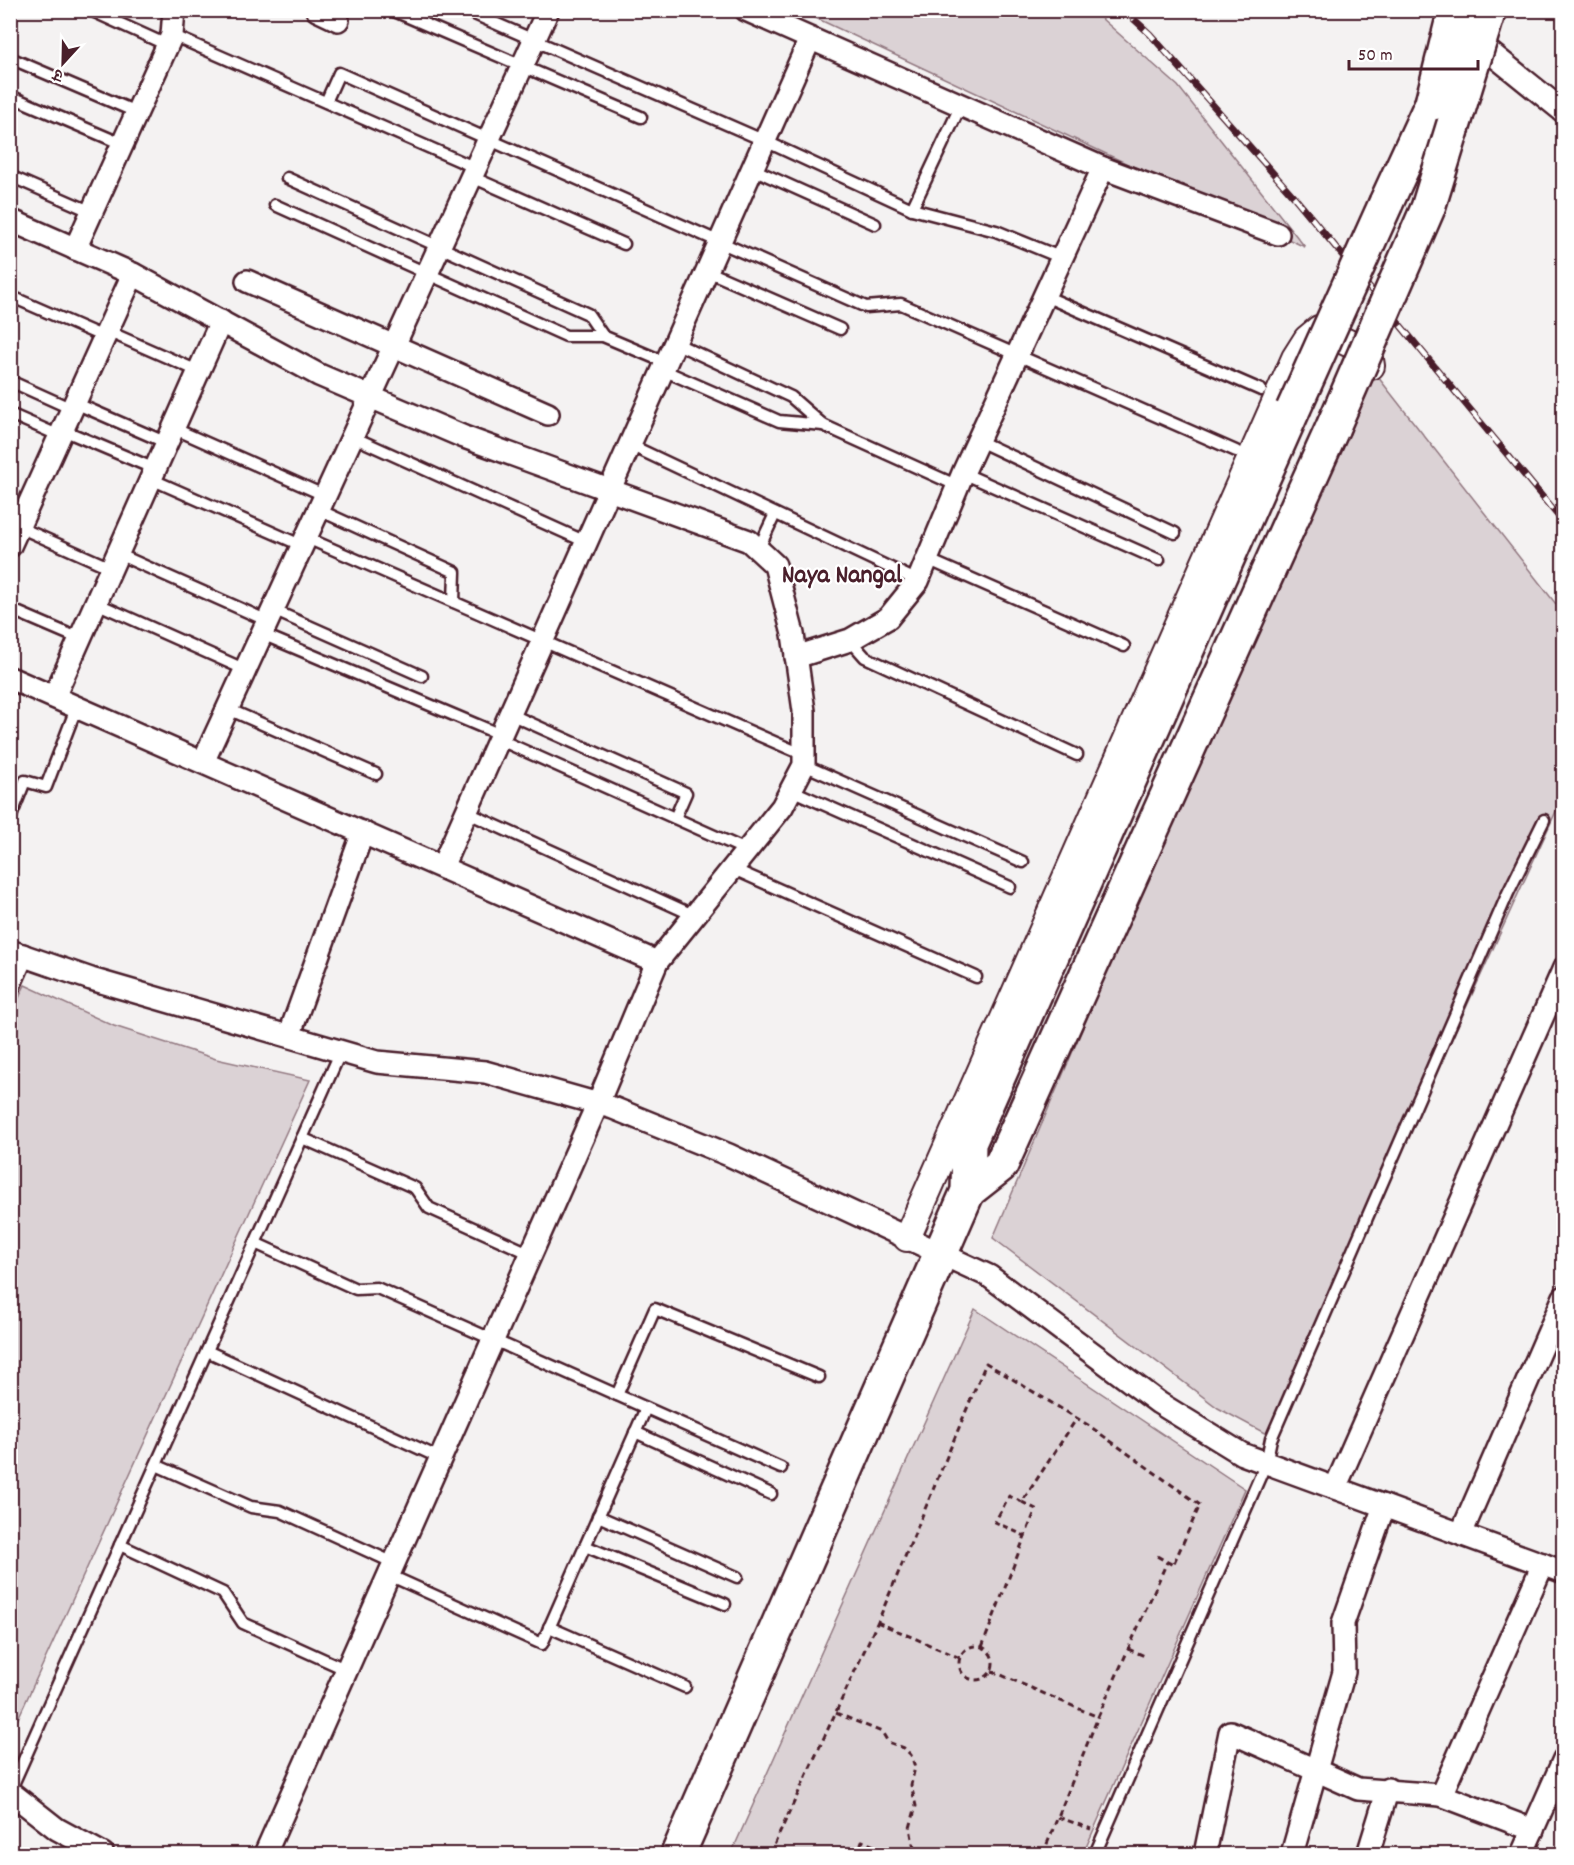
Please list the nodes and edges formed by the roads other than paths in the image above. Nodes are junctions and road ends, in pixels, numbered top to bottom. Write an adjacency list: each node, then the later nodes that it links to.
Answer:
1 (90, 10): 13 (lane)
2 (174, 10): 13 (street)
3 (317, 10): 11 (street)
4 (392, 10): 16 (lane)
5 (465, 10): 14 (lane)
6 (548, 10): 14 (street)
7 (746, 10): 12 (street)
8 (1439, 10): 21 (street)
9 (1455, 10): 126 (highway, bridge)
10 (1489, 10): 128 (highway, bridge)
11 (338, 20)
12 (810, 39): 19 (street); 24 (street)
13 (170, 40): 18 (lane); 20 (street)
14 (534, 42): 16 (street); 24 (lane)
15 (10, 58): 20 (lane)
16 (522, 68): 22 (lane); 23 (street)
17 (10, 96): 25 (lane)
18 (326, 102): 23 (lane); 28 (lane)
19 (961, 105): 26 (street); 32 (lane)
20 (136, 112): 25 (street)
21 (1563, 112)
22 (641, 117)
23 (489, 140): 28 (street); 37 (lane)
24 (765, 141): 27 (street); 32 (lane)
25 (122, 144): 33 (street)
26 (1103, 168): 36 (street); 41 (street)
27 (753, 169): 35 (lane); 37 (street)
28 (474, 172): 38 (lane); 39 (street)
29 (10, 176): 33 (lane)
30 (287, 178): 39 (lane)
31 (275, 205): 44 (lane)
32 (912, 209): 41 (lane)
33 (92, 212): 40 (street)
34 (10, 220): 40 (street)
35 (875, 224)
36 (1278, 234)
37 (720, 241): 42 (street); 53 (lane)
38 (624, 244)
39 (440, 247): 44 (street); 51 (lane)
40 (75, 249): 43 (street)
41 (1062, 258): 47 (street)
42 (707, 271): 49 (lane); 54 (street)
43 (133, 274): 48 (street); 50 (street)
44 (427, 275): 51 (lane); 52 (street)
45 (247, 281): 52 (street)
46 (10, 296): 50 (lane)
47 (1045, 296): 53 (street); 57 (lane)
48 (220, 321): 55 (street); 58 (street)
49 (840, 329)
50 (106, 334): 55 (lane); 59 (street)
51 (603, 336): 54 (lane)
52 (394, 346): 58 (street); 61 (street)
53 (1019, 355): 66 (street); 68 (lane)
54 (668, 359): 62 (lane); 62 (lane); 67 (street)
55 (198, 371): 64 (street)
56 (10, 381): 59 (lane)
57 (1261, 390)
58 (371, 397): 65 (street); 71 (street)
59 (73, 406): 63 (street); 64 (lane)
60 (10, 414): 63 (lane)
61 (548, 414)
62 (823, 425): 70 (lane)
63 (62, 433): 69 (lane); 74 (street)
64 (170, 436): 69 (street); 72 (lane)
65 (353, 437): 72 (street); 77 (lane)
66 (979, 441): 70 (street); 75 (lane)
67 (630, 445): 71 (street); 73 (lane)
68 (1236, 451)
69 (153, 474): 76 (lane); 81 (street)
70 (961, 480): 79 (street); 80 (lane)
71 (610, 490): 77 (street); 78 (street)
72 (322, 503): 76 (street); 83 (lane)
73 (775, 514): 78 (lane); 82 (lane)
74 (16, 526): 81 (lane)
75 (1175, 533)
76 (305, 542): 83 (lane); 86 (street)
77 (586, 542): 89 (street)
78 (758, 550): 91 (street)
79 (927, 559): 82 (street); 90 (lane)
80 (1159, 560)
81 (115, 561): 84 (street); 86 (lane)
82 (918, 581): 88 (street)
83 (454, 602): 89 (lane)
84 (96, 603): 87 (street); 92 (lane)
85 (10, 609): 87 (lane)
86 (268, 622): 92 (street); 93 (lane); 99 (lane)
87 (80, 639): 95 (street)
88 (849, 640): 91 (street); 100 (lane)
89 (542, 641): 98 (street); 101 (lane)
90 (1124, 646)
91 (796, 657): 101 (street)
92 (246, 670): 97 (street)
93 (422, 676)
94 (10, 678): 95 (street)
95 (54, 697): 96 (street)
96 (76, 706): 102 (street); 105 (lane)
97 (228, 709): 102 (street); 103 (lane)
98 (510, 714): 99 (street); 107 (lane)
99 (500, 737): 106 (street); 107 (lane)
100 (1077, 755)
101 (804, 760): 104 (street); 112 (lane)
102 (203, 762): 110 (street)
103 (376, 774)
104 (791, 790): 111 (street); 115 (lane)
105 (15, 793): 108 (lane)
106 (466, 812): 113 (street); 116 (lane)
107 (675, 818): 111 (lane)
108 (10, 819)
109 (1544, 820): 142 (lane)
110 (363, 832): 113 (street); 122 (street)
111 (746, 849): 114 (street)
112 (1023, 862)
113 (442, 867): 118 (street)
114 (730, 868): 116 (street); 120 (lane)
115 (1010, 887)
116 (693, 915): 118 (street)
117 (17, 953): 121 (street); 122 (street)
118 (657, 962): 124 (street)
119 (1563, 968): 145 (street)
120 (976, 977)
121 (10, 984)
122 (288, 1036): 123 (street)
123 (341, 1051): 124 (street); 127 (lane)
124 (598, 1103): 130 (street); 132 (street)
125 (967, 1103): 126 (street); 128 (street); 130 (street)
126 (972, 1136): 129 (highway)
127 (302, 1137): 131 (lane); 132 (lane)
128 (1006, 1154): 129 (highway)
129 (968, 1191): 133 (highway)
130 (908, 1238): 133 (street)
131 (255, 1244): 135 (lane); 136 (lane)
132 (531, 1254): 135 (street)
133 (943, 1254): 142 (street); 168 (highway)
134 (1563, 1297): 149 (street)
135 (493, 1339): 138 (lane); 141 (street)
136 (207, 1351): 141 (lane); 143 (lane)
137 (819, 1377): 138 (lane)
138 (617, 1395): 139 (lane)
139 (646, 1408): 140 (lane); 144 (lane)
140 (635, 1432): 146 (lane); 148 (lane)
141 (440, 1458): 153 (street)
142 (1266, 1463): 145 (street); 169 (lane)
143 (156, 1465): 150 (lane); 153 (lane)
144 (781, 1468)
145 (1335, 1488): 147 (street)
146 (771, 1494)
147 (1384, 1506): 149 (street); 161 (street)
148 (598, 1516): 151 (lane); 155 (lane)
149 (1461, 1534): 152 (street)
150 (120, 1545): 158 (lane); 163 (lane)
151 (585, 1546): 156 (lane); 157 (lane)
152 (1543, 1564): 154 (street); 164 (street)
153 (392, 1569): 157 (lane); 158 (street)
154 (1563, 1572)
155 (737, 1577)
156 (725, 1604)
157 (549, 1627): 159 (lane)
158 (347, 1670): 167 (street)
159 (685, 1687)
160 (1563, 1759): 165 (street)
161 (1316, 1769): 162 (street); 170 (street); 171 (street)
162 (1388, 1789): 164 (street); 172 (street)
163 (10, 1791): 166 (street)
164 (1441, 1795): 165 (street)
165 (1533, 1830): 173 (street)
166 (103, 1854)
167 (265, 1854)
168 (678, 1854)
169 (1095, 1854)
170 (1205, 1854)
171 (1292, 1854)
172 (1368, 1854)
173 (1522, 1854)

